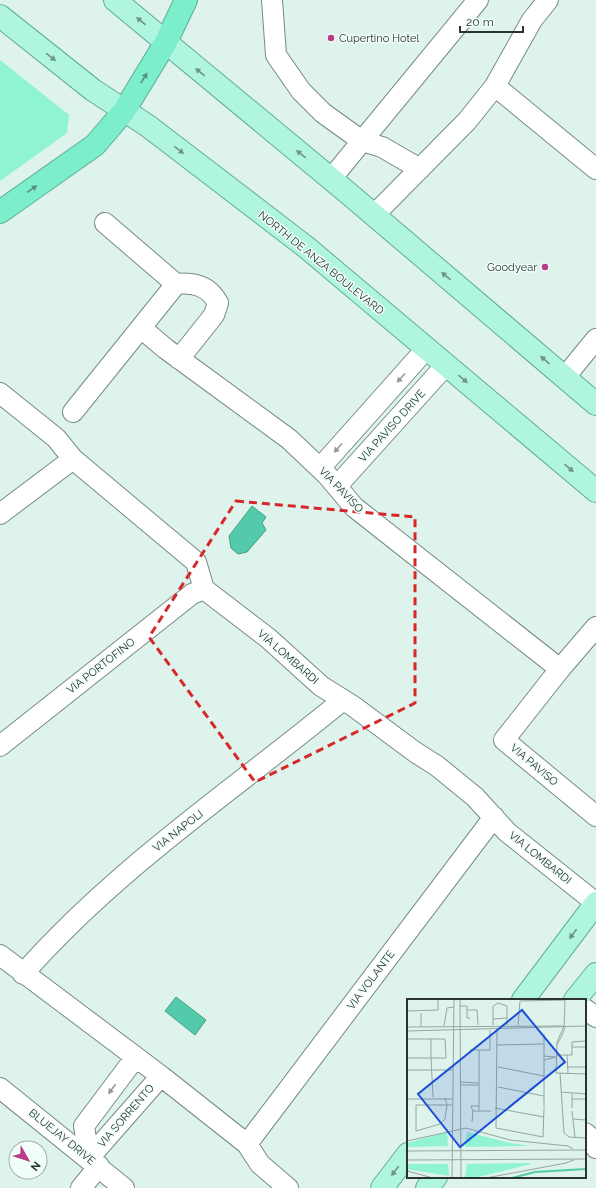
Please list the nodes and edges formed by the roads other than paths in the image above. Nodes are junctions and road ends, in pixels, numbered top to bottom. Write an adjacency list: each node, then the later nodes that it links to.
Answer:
1 (115, 0): 7 (main road, one-way to 1)
2 (186, 0): 7 (highway)
3 (272, 0): 10 (street)
4 (478, 0): 10 (street)
5 (548, 0): 8 (street)
6 (0, 16): 9 (main road, NORTH DE ANZA BOULEVARD, one-way to 9)
7 (166, 42): 9 (highway, one-way to 7); 13 (main road, one-way to 7)
8 (495, 86): 11 (street); 12 (street)
9 (124, 111): 14 (highway, one-way to 9); 20 (main road, NORTH DE ANZA BOULEVARD, one-way to 20)
10 (362, 140): 11 (street); 13 (street)
11 (420, 169): 15 (street)
12 (596, 169)
13 (331, 179): 15 (main road)
14 (0, 212)
15 (374, 215): 23 (main road, one-way to 15)
16 (105, 223): 17 (street)
17 (176, 284): 18 (street); 21 (street)
18 (140, 328): 21 (street, VIA PAVISO); 27 (street)
19 (596, 339): 23 (street)
20 (426, 349): 22 (main road, NORTH DE ANZA BOULEVARD); 25 (street, one-way to 25)
21 (179, 359): 32 (street, VIA PAVISO)
22 (446, 365): 28 (street, VIA PAVISO DRIVE); 34 (main road, NORTH DE ANZA BOULEVARD, one-way to 34)
23 (565, 377): 26 (main road)
24 (0, 393): 31 (street)
25 (380, 403): 28 (street); 29 (street)
26 (596, 404)
27 (73, 412)
28 (398, 419): 30 (street, VIA PAVISO DRIVE)
29 (356, 428): 30 (street); 32 (street, one-way to 32)
30 (375, 444): 33 (street, VIA PAVISO DRIVE)
31 (73, 459): 35 (street); 36 (street)
32 (320, 468): 33 (street, VIA PAVISO)
33 (337, 486): 38 (street, VIA PAVISO)
34 (596, 491)
35 (0, 514)
36 (204, 589): 39 (street, VIA LOMBARDI); 40 (street, VIA PORTOFINO)
37 (596, 627): 38 (street, VIA PAVISO)
38 (560, 669): 41 (street, VIA PAVISO)
39 (343, 700): 42 (street, VIA LOMBARDI); 45 (street, VIA NAPOLI)
40 (0, 746)
41 (596, 816)
42 (494, 817): 43 (street, VIA LOMBARDI); 55 (street, VIA VOLANTE)
43 (596, 903): 47 (main road, one-way to 47)
44 (0, 955): 45 (street, VIA SORRENTO)
45 (23, 974): 51 (street, VIA SORRENTO)
46 (596, 974): 48 (main road)
47 (524, 999)
48 (576, 999)
49 (586, 1010): 50 (street)
50 (596, 1017)
51 (135, 1058): 52 (street, VIA SORRENTO); 58 (street, VIA SORRENTO, one-way to 58)
52 (161, 1076): 55 (street, VIA SORRENTO); 58 (street, VIA SORRENTO)
53 (0, 1088): 58 (street, BLUEJAY DRIVE)
54 (586, 1134): 56 (street)
55 (247, 1144): 62 (street, VIA SORRENTO)
56 (596, 1148)
57 (407, 1155): 63 (main road, one-way to 63)
58 (94, 1162): 60 (street); 61 (street, BLUEJAY DRIVE)
59 (435, 1178): 64 (main road)
60 (81, 1188)
61 (124, 1188)
62 (288, 1188)
63 (382, 1188)
64 (427, 1188)

